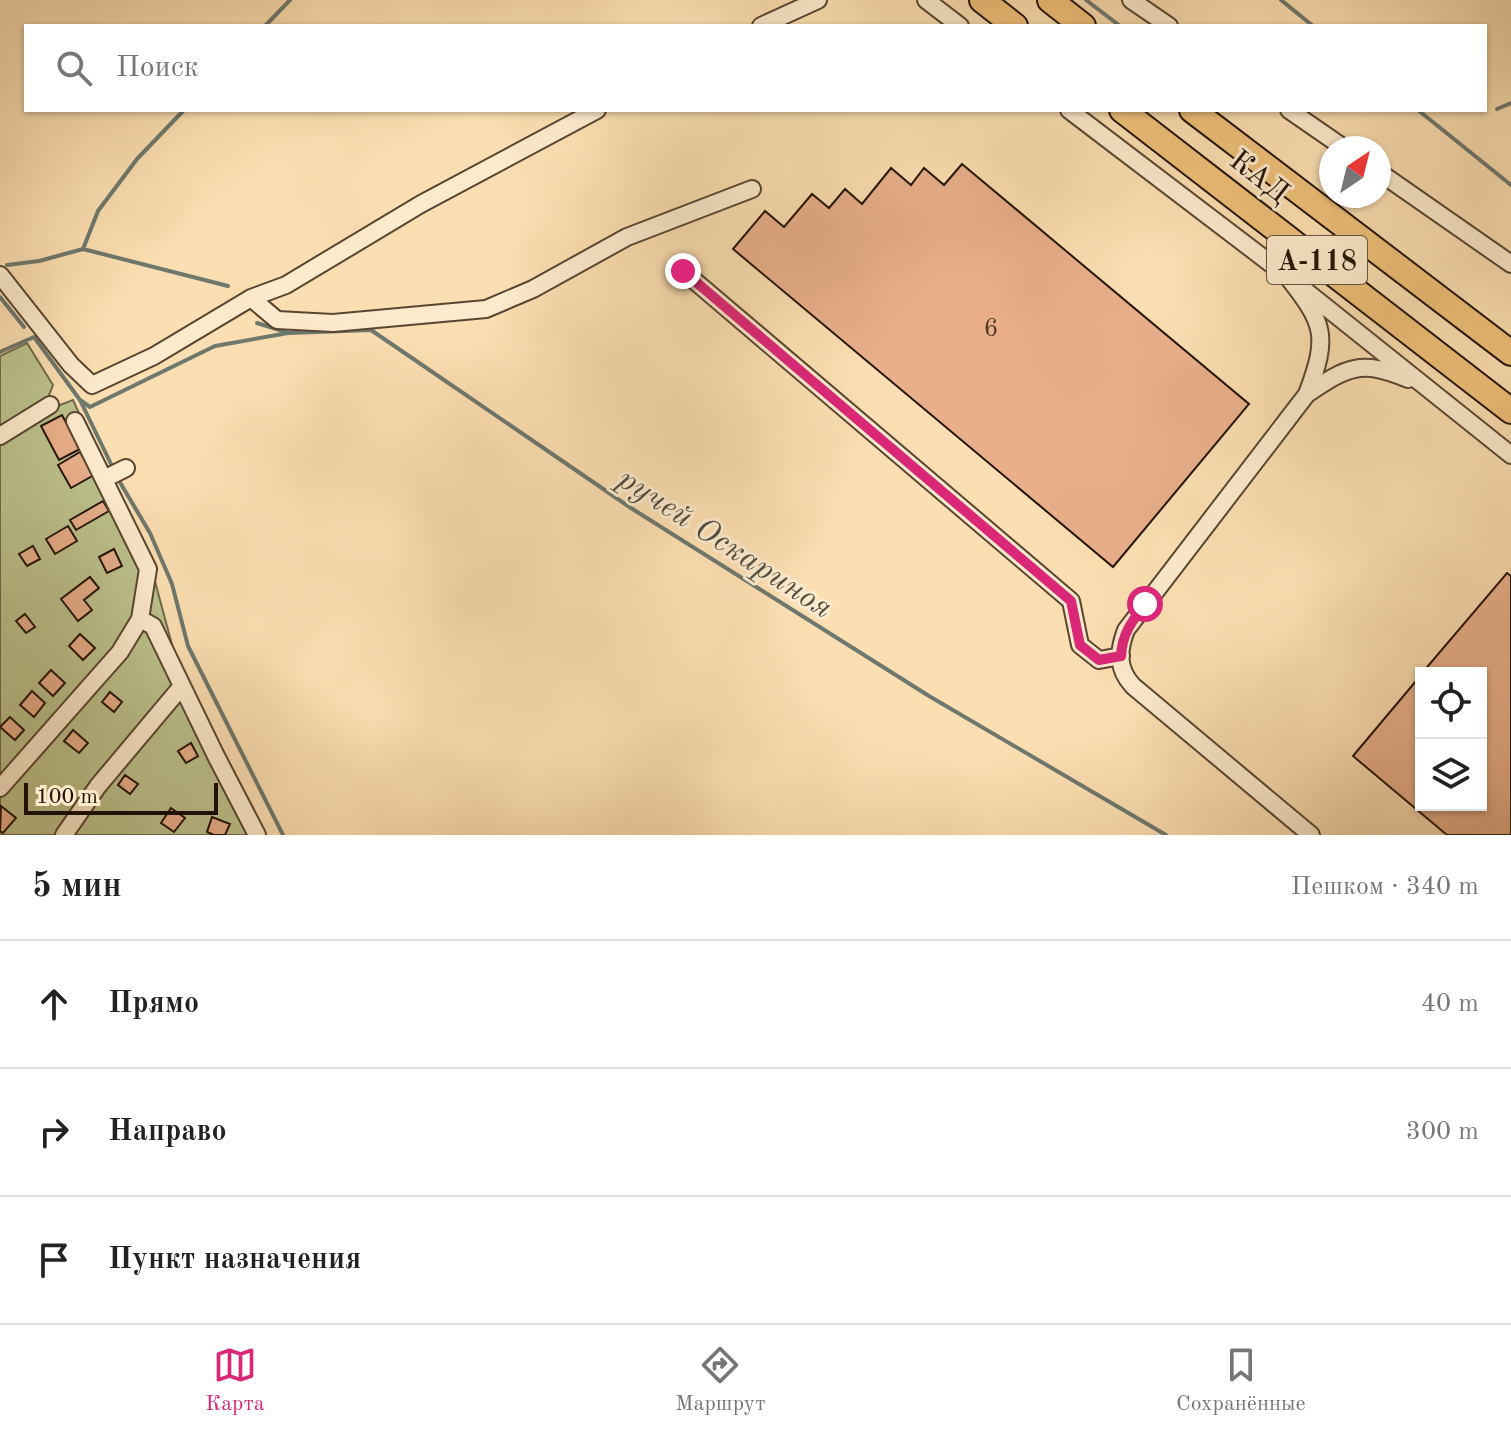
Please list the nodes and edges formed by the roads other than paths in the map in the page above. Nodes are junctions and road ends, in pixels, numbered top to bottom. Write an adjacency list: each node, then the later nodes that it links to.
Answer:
1 (818, 0): 6 (street)
2 (926, 0): 7 (street)
3 (982, 0): 8 (highway)
4 (1050, 0): 9 (highway)
5 (1131, 0): 10 (street)
6 (765, 24)
7 (957, 24)
8 (1012, 24)
9 (1080, 24)
10 (1166, 24)
11 (593, 112): 23 (street)
12 (1072, 112): 22 (street)
13 (1125, 112): 28 (highway, КАД / А-118)
14 (1195, 112): 24 (highway, КАД / А-118)
15 (1292, 112): 16 (street)
16 (1327, 136)
17 (1391, 180): 19 (street)
18 (752, 189): 23 (street)
19 (1511, 264)
20 (683, 271): 35 (street)
21 (0, 275): 23 (street)
22 (1287, 276): 25 (street); 26 (street)
23 (251, 298)
24 (1511, 353)
25 (1428, 388): 26 (street); 31 (street)
26 (1307, 394): 35 (street)
27 (50, 405): 30 (street)
28 (1511, 411)
29 (75, 421): 33 (street)
30 (0, 436)
31 (1511, 455)
32 (126, 468): 33 (street)
33 (104, 479): 34 (street)
34 (140, 619): 36 (street); 37 (street)
35 (1121, 656): 40 (street)
36 (182, 686): 38 (street); 39 (street)
37 (0, 788)
38 (64, 835)
39 (257, 835)
40 (1311, 835)

